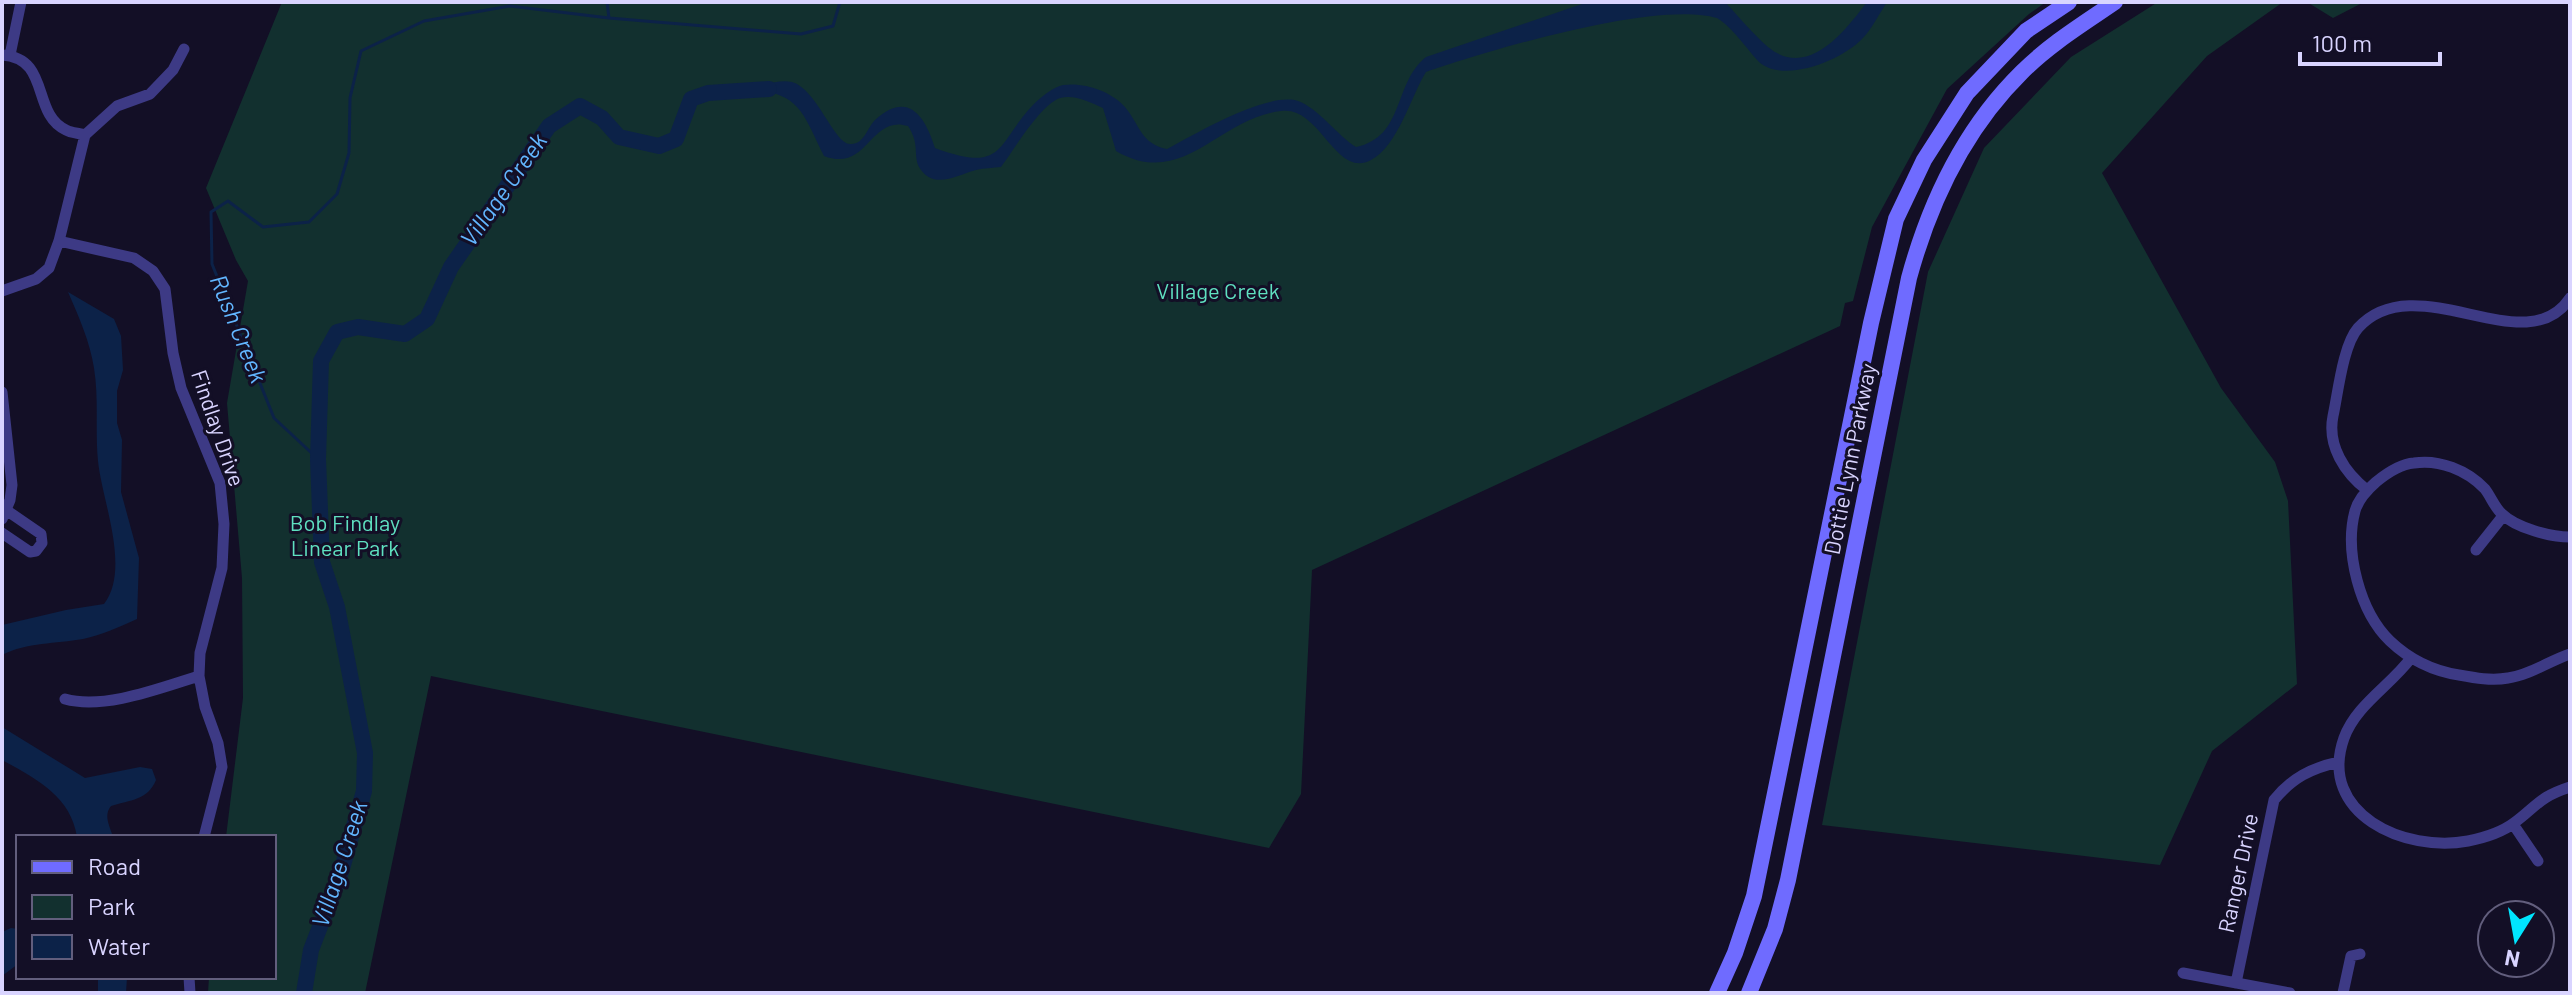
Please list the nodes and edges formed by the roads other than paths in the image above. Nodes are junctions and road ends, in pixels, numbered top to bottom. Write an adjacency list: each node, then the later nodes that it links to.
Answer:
1 (21, 2): 5 (street)
2 (2069, 2): 8 (main road, Dottie Lynn Parkway)
3 (2115, 2): 9 (main road, Dottie Lynn Parkway)
4 (184, 49): 6 (street)
5 (6, 55): 6 (street)
6 (85, 135): 7 (street)
7 (59, 241): 10 (street); 21 (street, Findlay Drive)
8 (1884, 259): 9 (main road); 27 (main road, Dottie Lynn Parkway)
9 (1912, 265): 28 (main road, Dottie Lynn Parkway)
10 (2, 291)
11 (2570, 298): 13 (street)
12 (2, 392): 14 (street)
13 (2367, 490): 15 (street); 20 (street)
14 (4, 514): 16 (street)
15 (2503, 516): 17 (street); 18 (street)
16 (2, 533)
17 (2570, 537)
18 (2476, 550)
19 (2570, 654): 20 (street)
20 (2411, 658): 23 (street)
21 (199, 676): 22 (street); 26 (street, Findlay Drive)
22 (65, 699)
23 (2339, 762): 25 (street); 32 (street, Ranger Drive)
24 (2570, 787): 25 (street)
25 (2513, 824): 29 (street)
26 (205, 835)
27 (1766, 842): 28 (main road); 33 (main road, Dottie Lynn Parkway)
28 (1795, 847): 34 (main road, Dottie Lynn Parkway)
29 (2538, 861)
30 (2360, 954): 36 (street)
31 (2183, 973): 32 (street)
32 (2236, 983): 35 (street)
33 (1717, 993)
34 (1749, 993)
35 (2290, 993)
36 (2343, 993)

